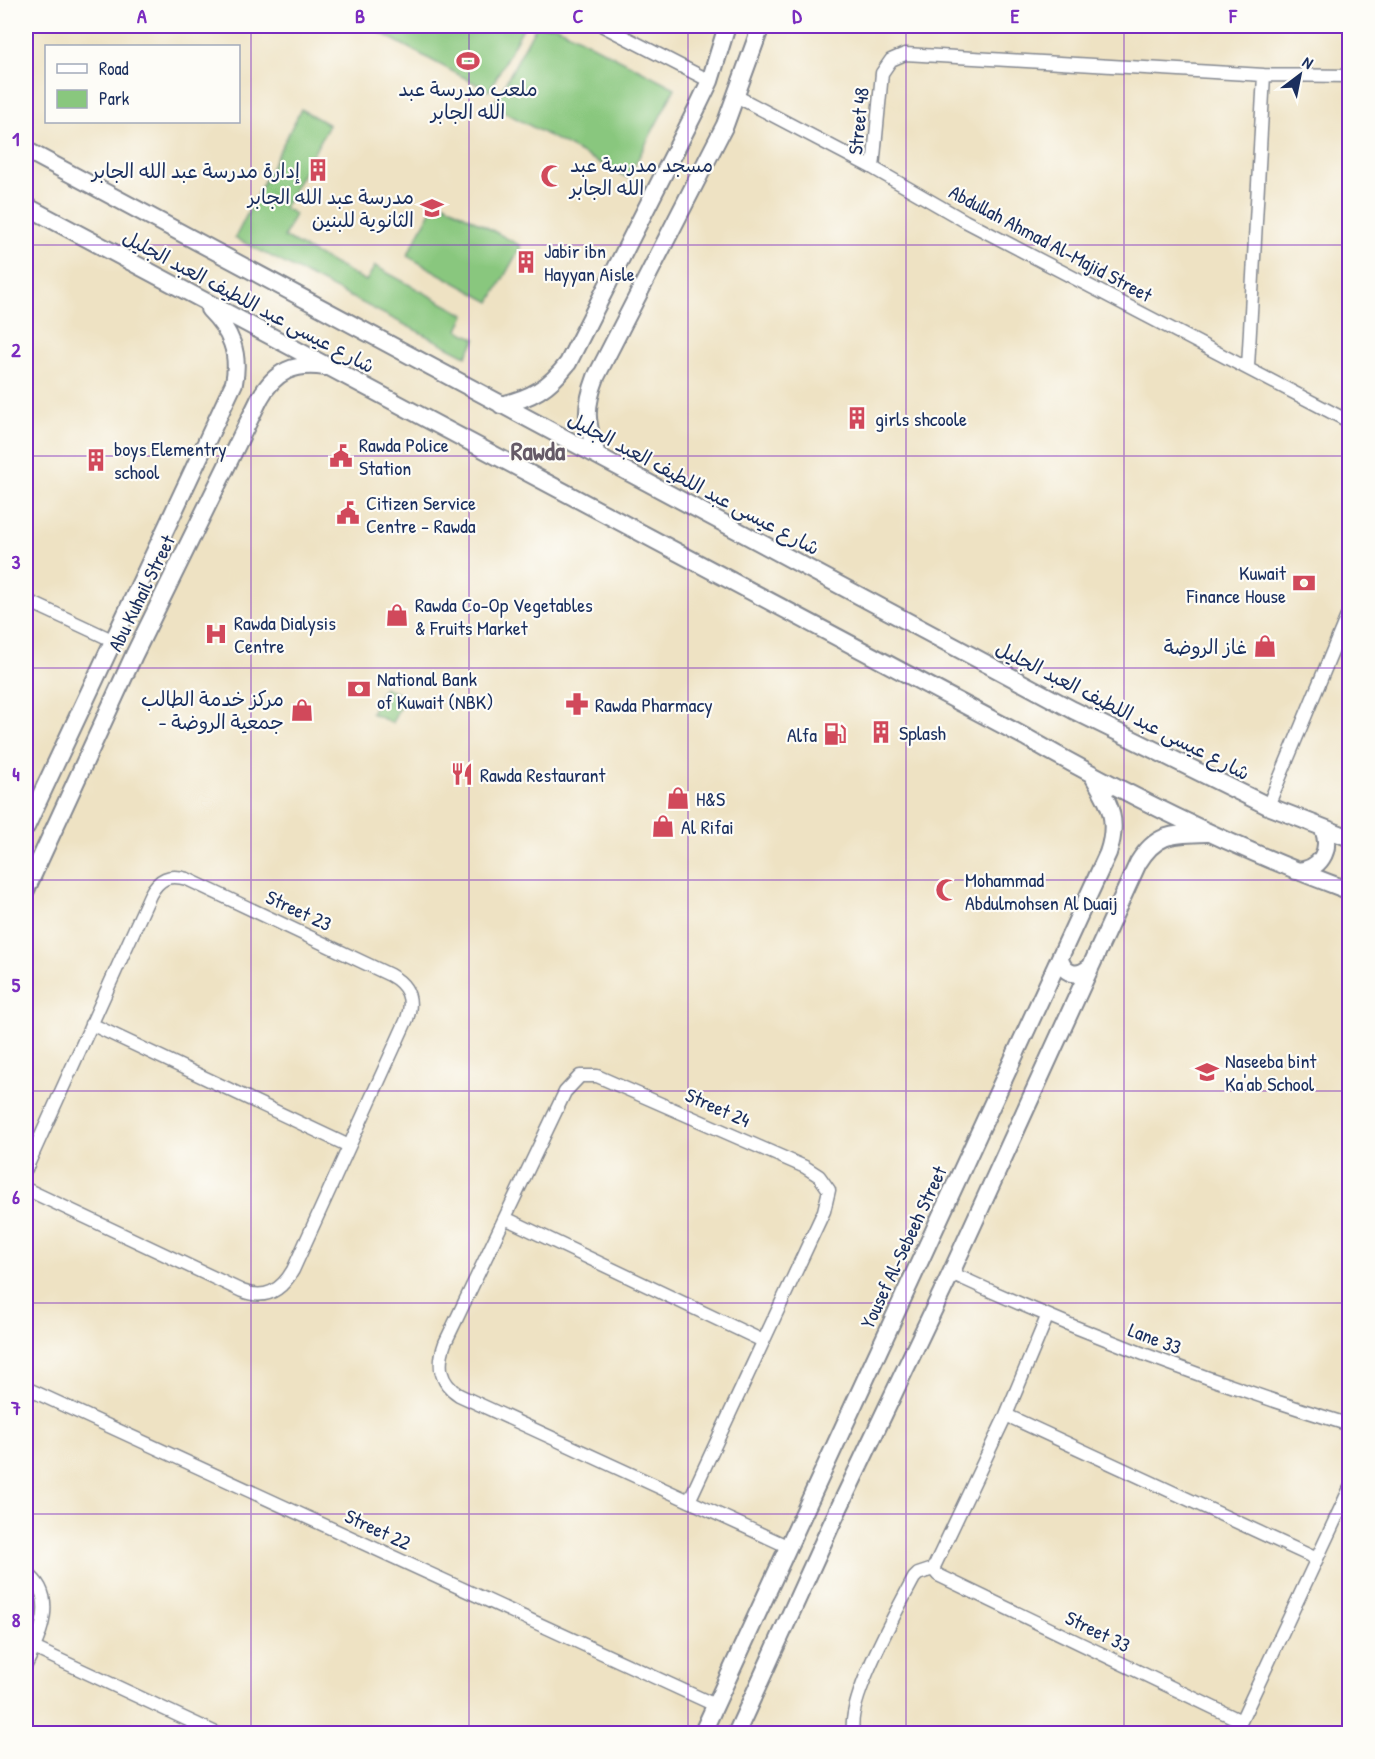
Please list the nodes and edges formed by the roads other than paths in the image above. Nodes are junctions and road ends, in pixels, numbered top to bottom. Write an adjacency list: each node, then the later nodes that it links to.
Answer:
1 (603, 26): 6 (street)
2 (727, 26): 6 (street)
3 (761, 26): 7 (street)
4 (1264, 75): 5 (street, Street 48); 9 (street, Street 48); 14 (street)
5 (1350, 76)
6 (710, 81): 11 (street)
7 (736, 96): 9 (street, Abdullah Ahmad Al-Majid Street); 12 (street)
8 (26, 150): 16 (street, شارع عيسى عبد اللطيف العبد الجليل)
9 (873, 168): 14 (street, Abdullah Ahmad Al-Majid Street)
10 (26, 206): 13 (street, شارع عيسى عبد اللطيف العبد الجليل)
11 (629, 242): 12 (street); 16 (street)
12 (658, 254): 20 (street)
13 (192, 295): 15 (street, شارع عيسى عبد اللطيف العبد الجليل); 17 (street, Abu Kuhail Street)
14 (1248, 367): 19 (street, Abdullah Ahmad Al-Majid Street)
15 (337, 370): 18 (street, Abu Kuhail Street); 24 (street, شارع عيسى عبد اللطيف العبد الجليل)
16 (501, 405): 20 (street, شارع عيسى عبد اللطيف العبد الجليل)
17 (224, 406): 18 (street); 23 (street, Abu Kuhail Street)
18 (249, 418): 31 (street, Abu Kuhail Street)
19 (1350, 422)
20 (597, 454): 25 (street, شارع عيسى عبد اللطيف العبد الجليل)
21 (26, 600): 23 (street)
22 (1350, 609): 25 (street)
23 (112, 640): 26 (street, Abu Kuhail Street)
24 (1093, 776): 28 (street, شارع عيسى عبد اللطيف العبد الجليل); 33 (street, Yousef Al-Sebeeh Street)
25 (1268, 806): 27 (street, شارع عيسى عبد اللطيف العبد الجليل)
26 (26, 827)
27 (1323, 829): 29 (street, شارع عيسى عبد اللطيف العبد الجليل); 30 (street)
28 (1210, 833): 30 (street, شارع عيسى عبد اللطيف العبد الجليل); 34 (street)
29 (1350, 838)
30 (1296, 871): 32 (street, شارع عيسى عبد اللطيف العبد الجليل)
31 (26, 890)
32 (1350, 891)
33 (1060, 959): 34 (street); 35 (street, Yousef Al-Sebeeh Street)
34 (1089, 968): 36 (street)
35 (1043, 997): 36 (street); 50 (street, Yousef Al-Sebeeh Street)
36 (1071, 1010): 42 (street)
37 (91, 1024): 38 (street); 38 (street, Street 23); 39 (street, Street 23)
38 (349, 1146): 40 (street, Street 23)
39 (26, 1169)
40 (26, 1189)
41 (505, 1218): 44 (street); 44 (street, Street 24); 49 (street, Street 24)
42 (951, 1273): 43 (street, Lane 33); 59 (street)
43 (1047, 1317): 46 (street); 47 (street, Lane 33)
44 (763, 1341): 49 (street, Street 24)
45 (26, 1388): 56 (street, Street 22)
46 (1006, 1415): 51 (street); 52 (street)
47 (1350, 1425)
48 (1350, 1488): 51 (street, Street 33)
49 (689, 1501): 50 (street, Street 24)
50 (789, 1547): 56 (street, Yousef Al-Sebeeh Street)
51 (1317, 1559): 52 (street, Street 33)
52 (933, 1569): 60 (street)
53 (26, 1573): 54 (street)
54 (34, 1648): 55 (street); 57 (street)
55 (26, 1665)
56 (715, 1705): 58 (street, Yousef Al-Sebeeh Street)
57 (218, 1734)
58 (702, 1734)
59 (736, 1734)
60 (855, 1734)

